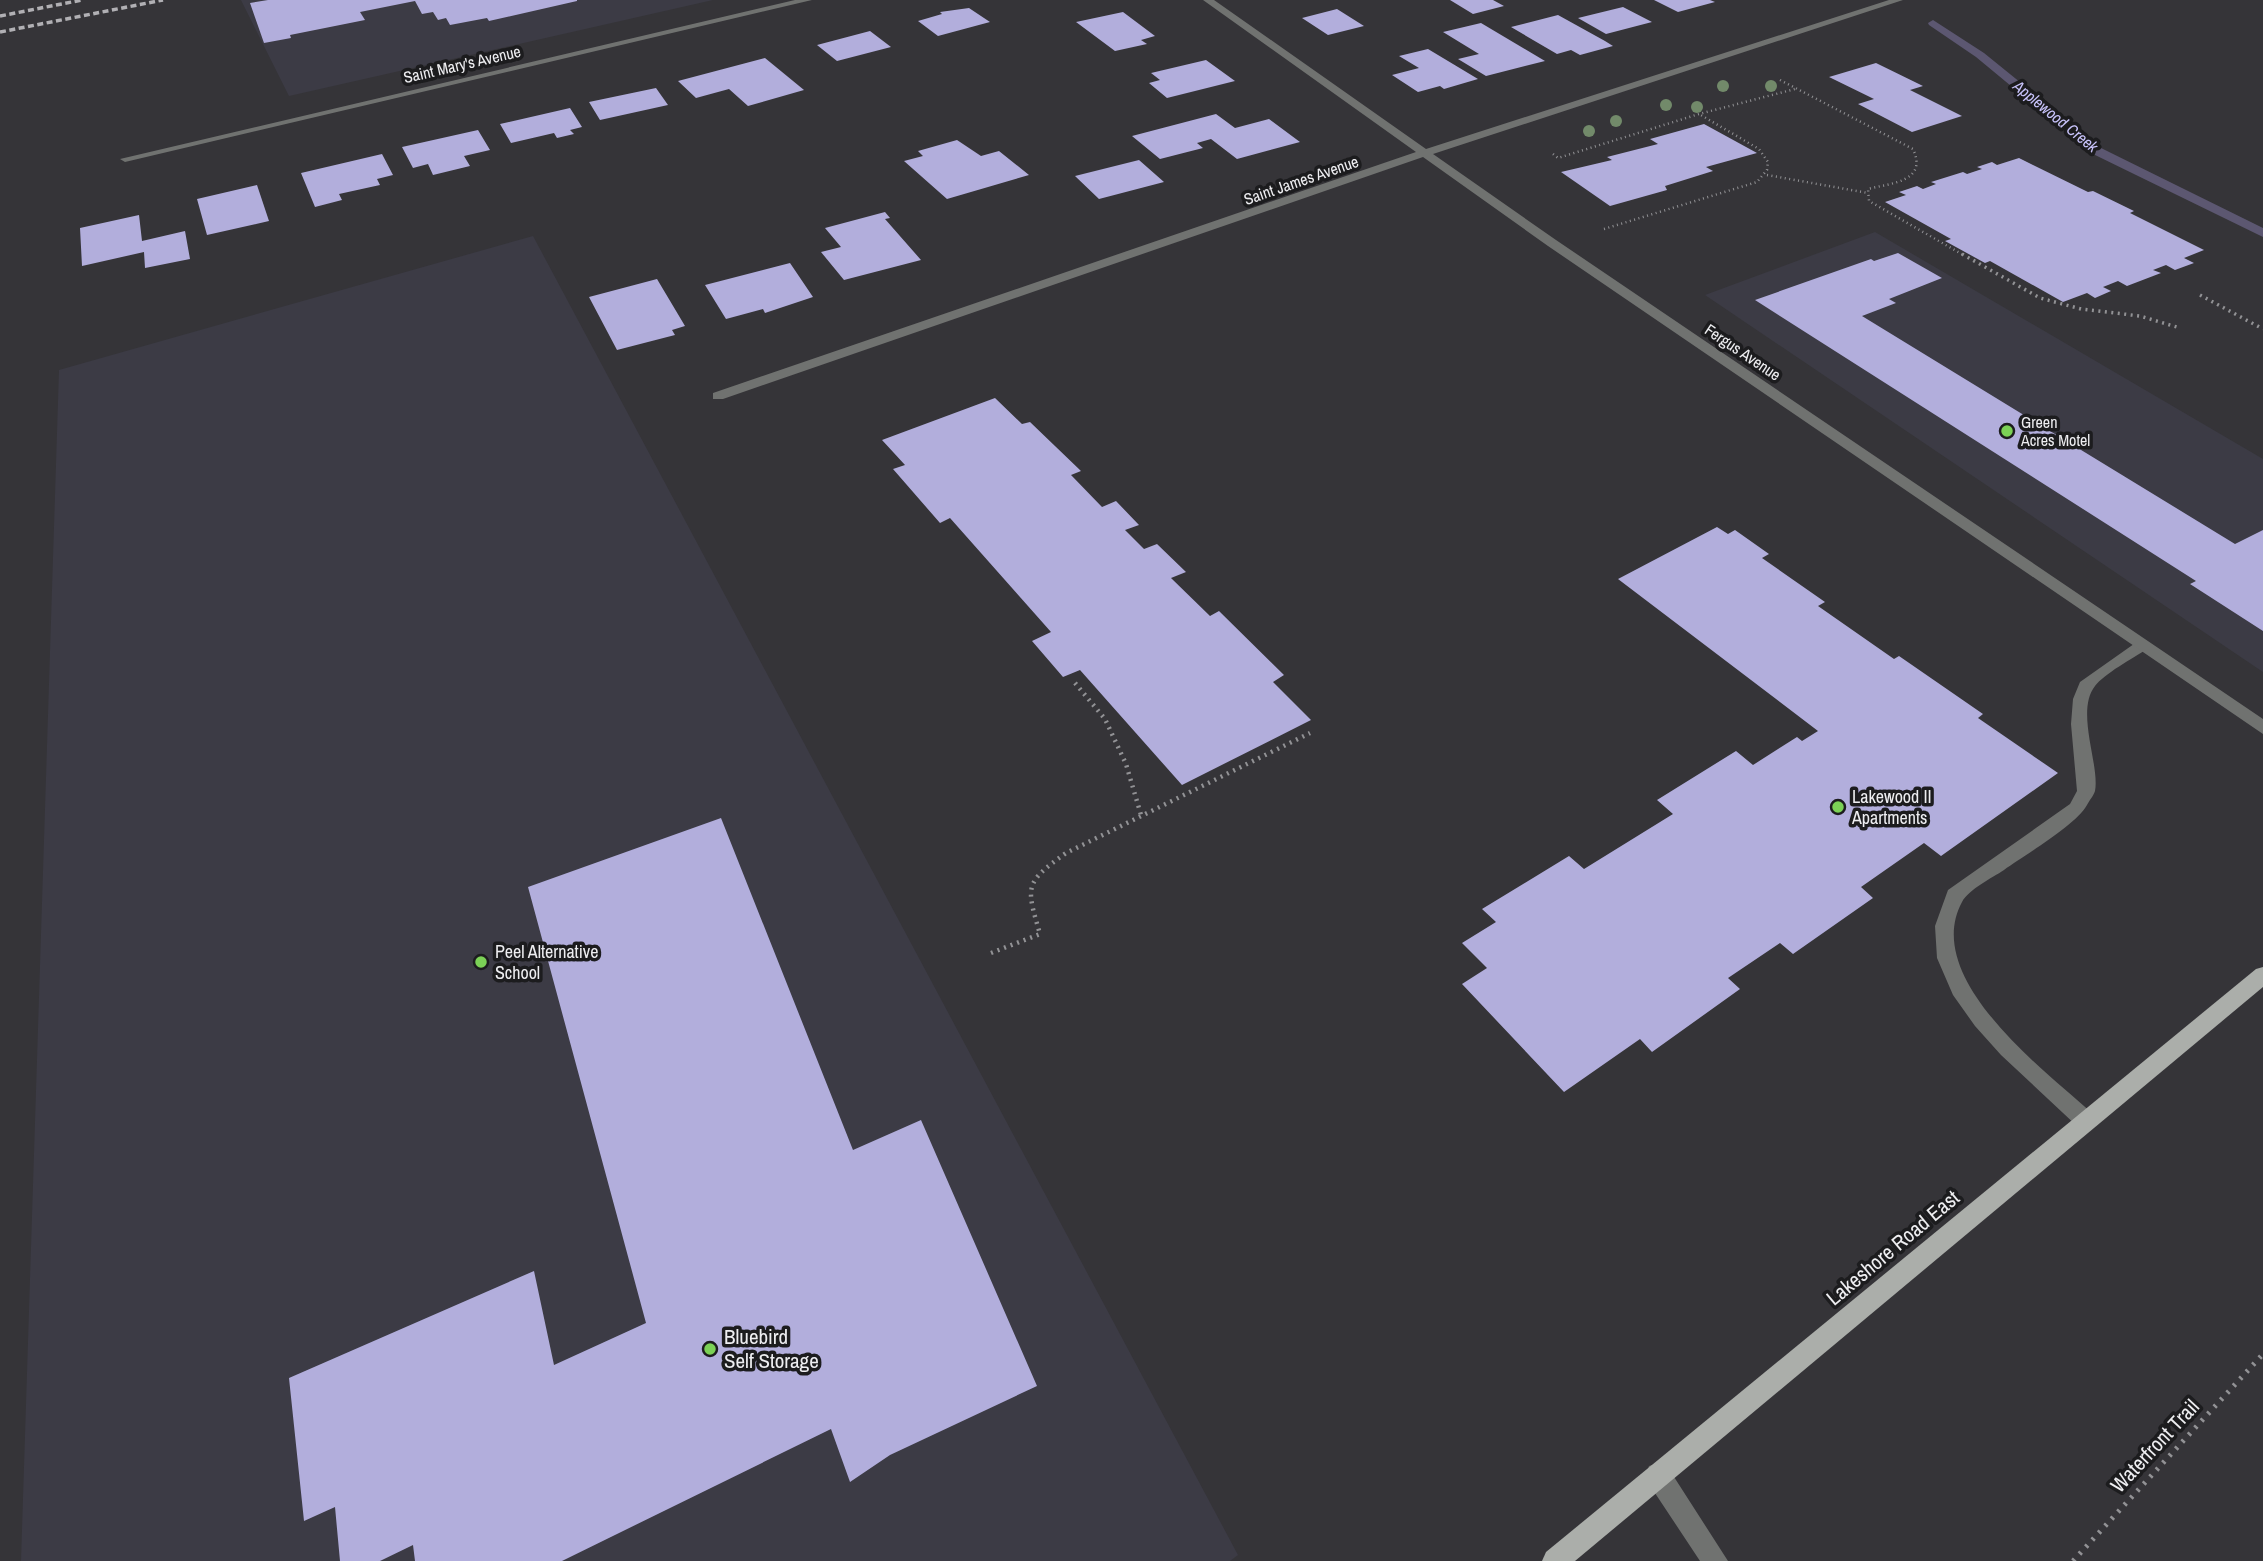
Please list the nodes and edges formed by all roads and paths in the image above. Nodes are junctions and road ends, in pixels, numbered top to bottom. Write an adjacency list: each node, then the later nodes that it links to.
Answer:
1 (807, 0): 9 (street, Saint Mary's Avenue)
2 (1208, 0): 8 (street, Fergus Avenue)
3 (1898, 0): 8 (street, Saint James Avenue)
4 (1777, 78): 5 (path)
5 (1796, 89): 6 (path); 11 (path)
6 (1699, 114): 7 (path); 10 (path)
7 (1550, 152)
8 (1426, 153): 12 (street, Fergus Avenue); 16 (street, Saint James Avenue)
9 (125, 159)
10 (1767, 175): 11 (path); 12 (path)
11 (1868, 193): 14 (path)
12 (1552, 243): 17 (street, Fergus Avenue)
13 (2200, 295): 15 (path)
14 (2180, 328)
15 (2263, 329)
16 (718, 396)
17 (2141, 645): 19 (street, Fergus Avenue); 24 (street)
18 (1075, 683): 21 (path)
19 (2263, 727)
20 (1310, 733): 21 (path)
21 (1141, 816): 22 (path)
22 (992, 953)
23 (2263, 975): 24 (main road, Lakeshore Road East)
24 (2085, 1120): 26 (main road, Lakeshore Road East)
25 (2263, 1354): 29 (path, Waterfront Trail)
26 (1658, 1475): 27 (main road, Lakeshore Road East); 28 (street)
27 (1555, 1561)
28 (1715, 1561)
29 (2073, 1561)

